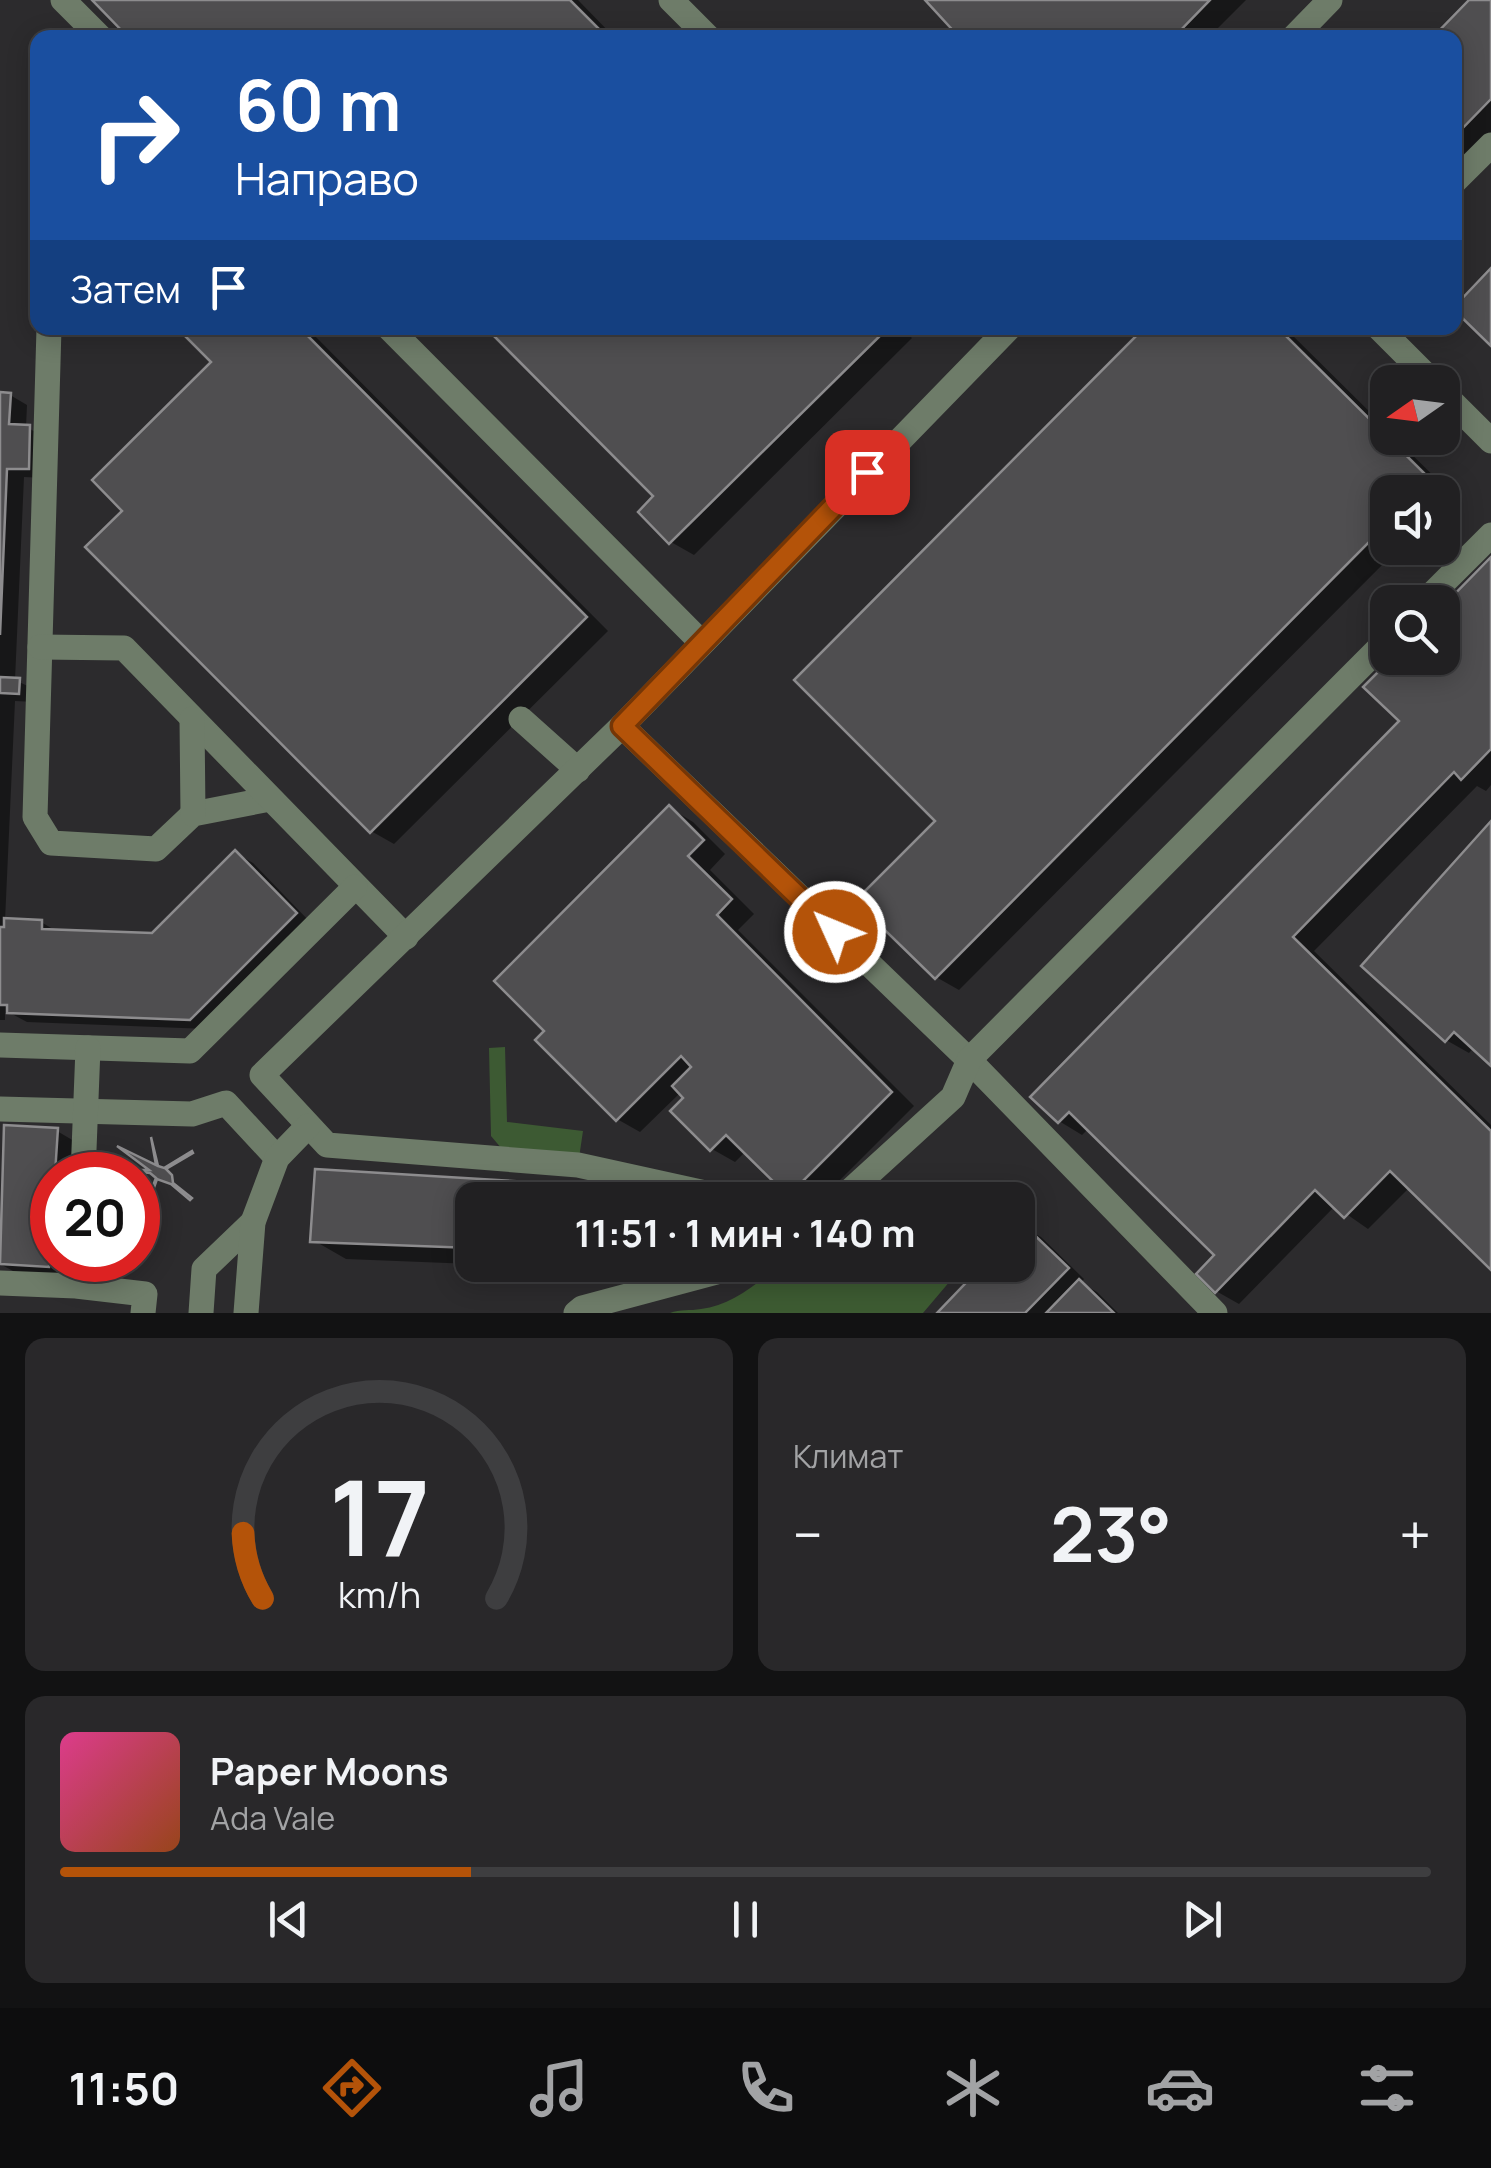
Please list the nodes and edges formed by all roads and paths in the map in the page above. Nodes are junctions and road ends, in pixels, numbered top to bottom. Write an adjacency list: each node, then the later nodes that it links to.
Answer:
1 (64, 0): 4 (lane)
2 (671, 0): 5 (lane)
3 (1330, 0): 6 (lane)
4 (93, 30)
5 (701, 30)
6 (1301, 30)
7 (1491, 145): 8 (lane)
8 (1462, 174)
9 (48, 335): 19 (lane)
10 (395, 335): 18 (lane)
11 (999, 335): 18 (lane)
12 (1386, 335): 13 (lane)
13 (1416, 365)
14 (1460, 410): 15 (lane)
15 (1491, 440)
16 (1491, 535): 17 (lane)
17 (1441, 585)
18 (701, 642): 23 (lane)
19 (40, 647): 21 (lane); 26 (lane)
20 (1370, 657): 31 (lane)
21 (192, 719): 25 (lane); 26 (lane)
22 (521, 719): 24 (lane)
23 (622, 726): 24 (lane); 31 (lane)
24 (578, 770): 28 (lane)
25 (270, 799): 26 (lane); 27 (lane)
26 (193, 814)
27 (355, 886): 28 (lane); 30 (lane)
28 (406, 938): 34 (lane)
29 (0, 1044): 30 (lane)
30 (88, 1048): 33 (lane)
31 (969, 1060): 38 (lane); 48 (lane)
32 (0, 1109): 33 (lane)
33 (87, 1112): 35 (lane); 36 (lane)
34 (308, 1126): 36 (lane); 37 (lane)
35 (84, 1152)
36 (277, 1158): 39 (lane)
37 (652, 1182)
38 (860, 1182)
39 (253, 1222): 45 (lane); 46 (lane)
40 (30, 1279): 43 (lane)
41 (106, 1282): 44 (lane)
42 (679, 1282): 47 (lane)
43 (0, 1283)
44 (144, 1313)
45 (201, 1313)
46 (246, 1313)
47 (576, 1313)
48 (1215, 1313)

